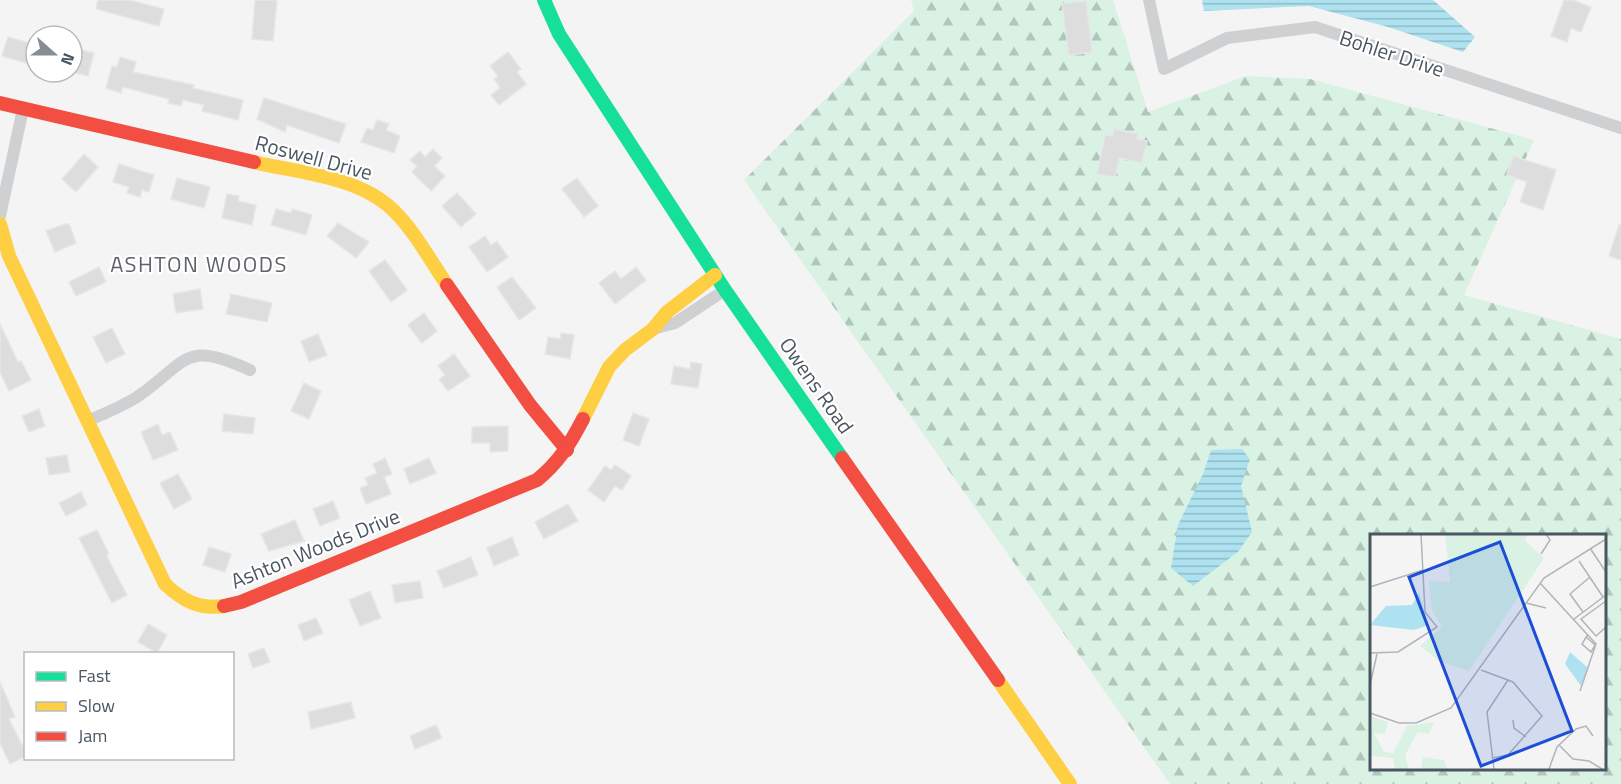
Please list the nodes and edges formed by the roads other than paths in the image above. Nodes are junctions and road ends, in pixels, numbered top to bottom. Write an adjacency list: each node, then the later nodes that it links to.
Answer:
1 (544, 0): 8 (street, Owens Road)
2 (1149, 0): 5 (street, Bohler Drive)
3 (0, 103): 4 (street, Roswell Drive)
4 (23, 109): 6 (street); 13 (street, Roswell Drive)
5 (1621, 128)
6 (0, 216)
7 (0, 224): 12 (street, Ashton Woods Drive)
8 (715, 274): 9 (street, Owens Road); 10 (street, Ashton Woods Drive)
9 (725, 290): 10 (street, Ashton Woods Drive); 14 (street, Owens Road)
10 (653, 329): 13 (street, Ashton Woods Drive)
11 (250, 370): 12 (street)
12 (87, 421): 13 (street, Ashton Woods Drive)
13 (567, 450)
14 (1070, 784)

